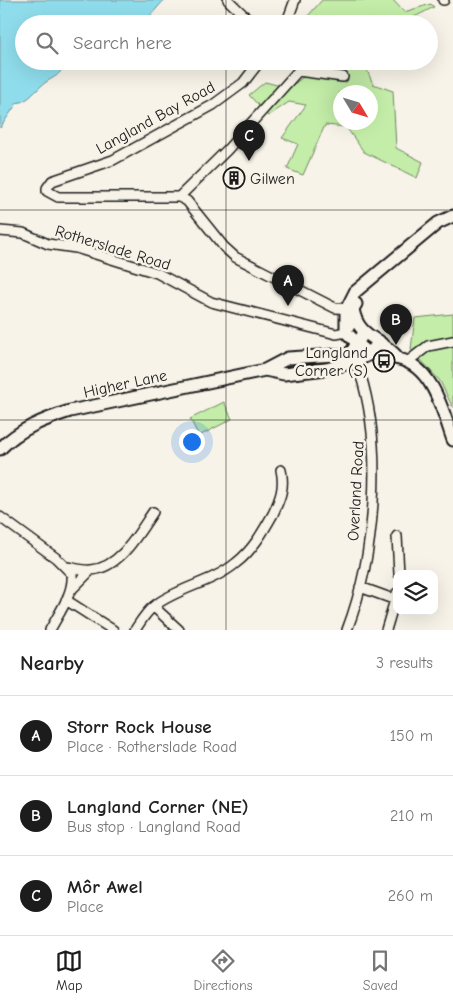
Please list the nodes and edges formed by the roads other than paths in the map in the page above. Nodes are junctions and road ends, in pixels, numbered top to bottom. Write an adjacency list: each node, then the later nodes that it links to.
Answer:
1 (228, 0): 3 (street)
2 (295, 0): 4 (street)
3 (244, 15)
4 (289, 15)
5 (253, 70): 7 (street, Langland Bay Road)
6 (343, 77): 7 (street)
7 (179, 197): 10 (street)
8 (453, 216): 10 (street)
9 (0, 231): 11 (street, Rotherslade Road)
10 (351, 313): 11 (street); 12 (street)
11 (346, 332): 15 (street)
12 (364, 334): 13 (street); 15 (street)
13 (379, 341): 16 (street, Higher Lane); 18 (street)
14 (453, 341): 18 (street)
15 (358, 344): 16 (street); 17 (street)
16 (370, 354): 17 (street, Higher Lane); 18 (street)
17 (352, 358): 20 (street, Higher Lane); 28 (street, Overland Road)
18 (403, 360): 19 (street)
19 (453, 440)
20 (0, 449)
21 (280, 470): 32 (street)
22 (153, 512): 26 (street)
23 (0, 517): 25 (street)
24 (397, 536): 27 (street)
25 (67, 567): 26 (street); 29 (street)
26 (91, 570): 29 (street)
27 (399, 570)
28 (360, 587): 30 (street); 38 (street, Overland Road)
29 (70, 591): 31 (street)
30 (393, 599)
31 (66, 600): 34 (street); 35 (street)
32 (154, 606): 36 (street); 37 (street)
33 (393, 609): 39 (street)
34 (50, 630)
35 (113, 630)
36 (135, 630)
37 (179, 630)
38 (347, 630)
39 (386, 630)

